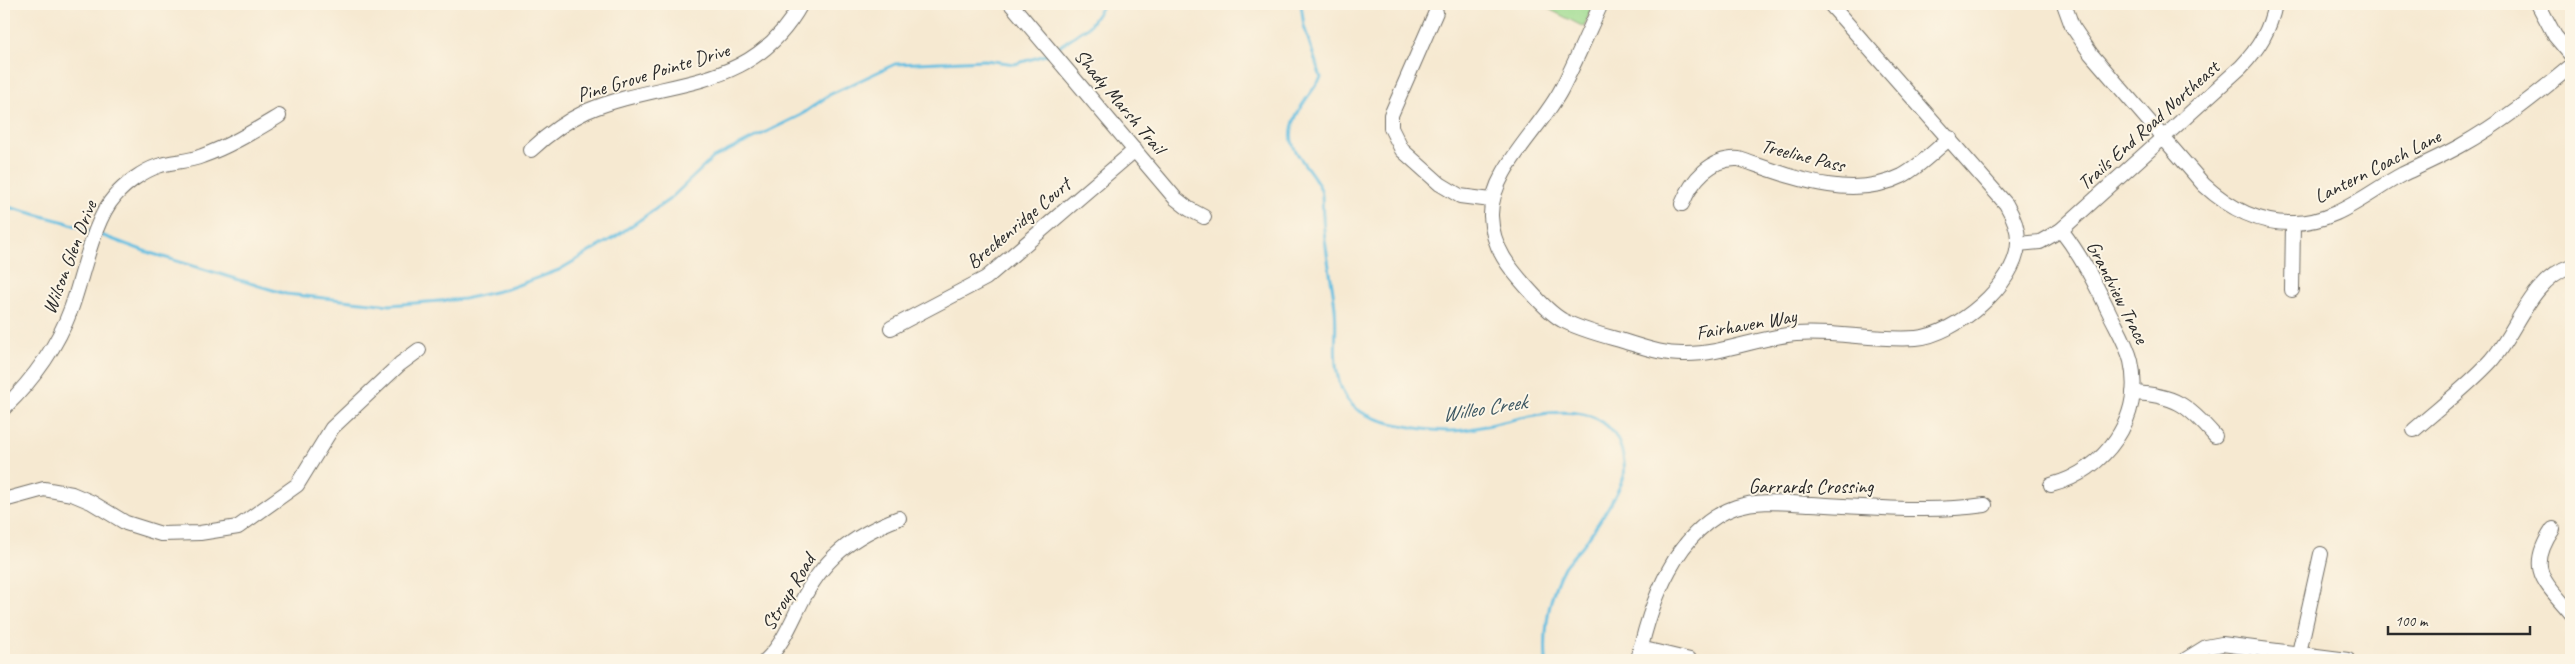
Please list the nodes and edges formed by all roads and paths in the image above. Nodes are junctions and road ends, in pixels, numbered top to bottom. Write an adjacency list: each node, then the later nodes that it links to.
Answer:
1 (801, 4): 14 (street, Pine Grove Pointe Drive)
2 (1012, 4): 15 (street, Shady Marsh Trail)
3 (1601, 4): 16 (street, Fairhaven Way)
4 (1830, 4): 12 (street, Fairhaven Way)
5 (2064, 4): 13 (street, Lantern Coach Lane)
6 (2275, 4): 13 (street, Trails End Road Northeast)
7 (2538, 4): 9 (street)
8 (1436, 12): 16 (street)
9 (2571, 55)
10 (2571, 66): 19 (street, Lantern Coach Lane)
11 (279, 116): 27 (street, Wilson Glen Drive)
12 (1950, 138): 17 (street, Treeline Pass); 21 (street, Fairhaven Way)
13 (2163, 138): 19 (street, Lantern Coach Lane); 20 (street, Trails End Road Northeast)
14 (531, 150)
15 (1135, 150): 18 (street, Shady Marsh Trail); 24 (street, Breckenridge Court)
16 (1491, 200): 21 (street, Fairhaven Way)
17 (1682, 204)
18 (1204, 217)
19 (2293, 223): 23 (street)
20 (2061, 230): 21 (street, Trails End Road Northeast); 26 (street, Grandview Trace)
21 (2018, 244)
22 (2571, 266): 28 (street)
23 (2292, 290)
24 (891, 328)
25 (418, 350): 31 (street)
26 (2133, 393): 29 (street); 30 (street, Grandview Trace)
27 (4, 408)
28 (2414, 430)
29 (2215, 436)
30 (2050, 485)
31 (4, 500)
32 (1985, 505): 38 (street, Garrards Crossing)
33 (899, 518): 39 (street, Stroup Road)
34 (2553, 529): 36 (street)
35 (2321, 554): 37 (street)
36 (2571, 613)
37 (2299, 653): 41 (street); 42 (street)
38 (1639, 654): 40 (street)
39 (766, 660)
40 (1690, 660)
41 (2185, 660)
42 (2348, 660)

